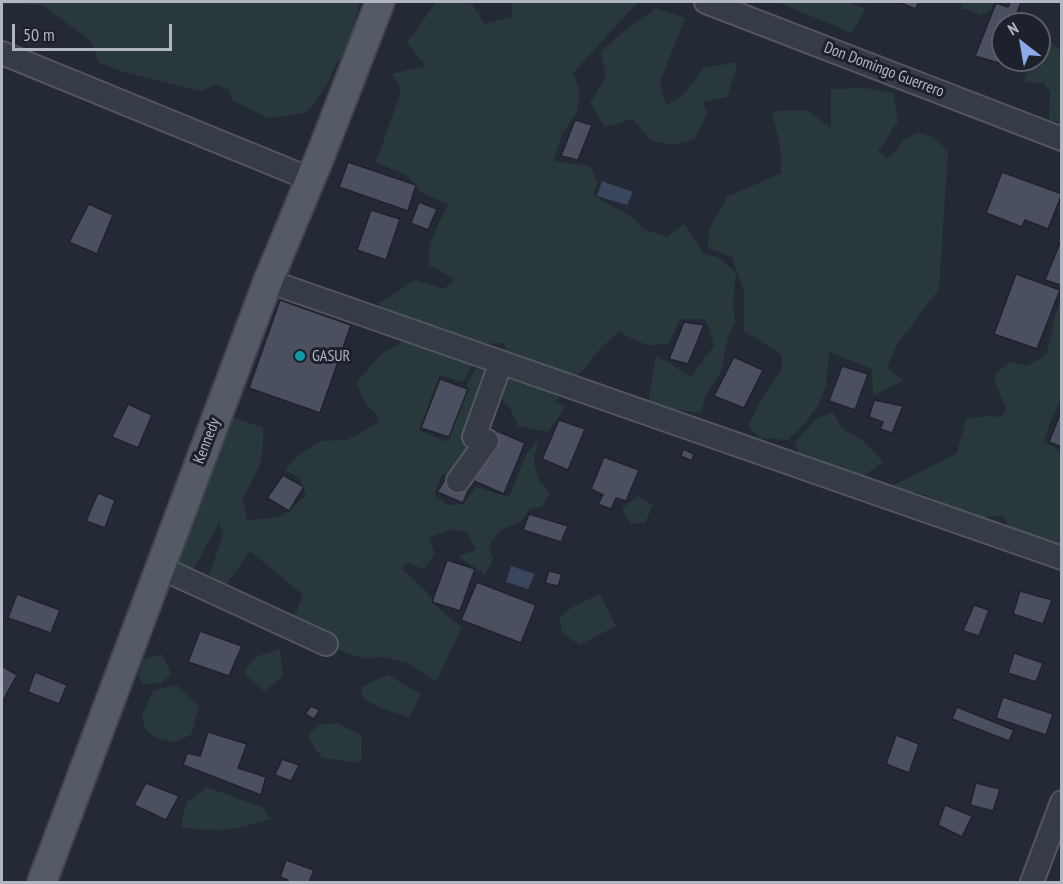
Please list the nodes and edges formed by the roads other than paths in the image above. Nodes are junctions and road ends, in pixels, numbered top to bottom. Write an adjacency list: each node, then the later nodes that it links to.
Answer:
1 (380, 2): 5 (main road, Kennedy)
2 (706, 2): 4 (street, Don Domingo Guerrero)
3 (2, 53): 5 (street)
4 (1062, 139)
5 (310, 179): 6 (main road, Kennedy)
6 (268, 281): 7 (street); 10 (main road, Kennedy)
7 (501, 362): 8 (street); 9 (street)
8 (458, 481)
9 (1062, 558)
10 (159, 567): 11 (street); 13 (main road, Kennedy)
11 (326, 644)
12 (1062, 802): 14 (street)
13 (42, 882)
14 (1032, 882)

